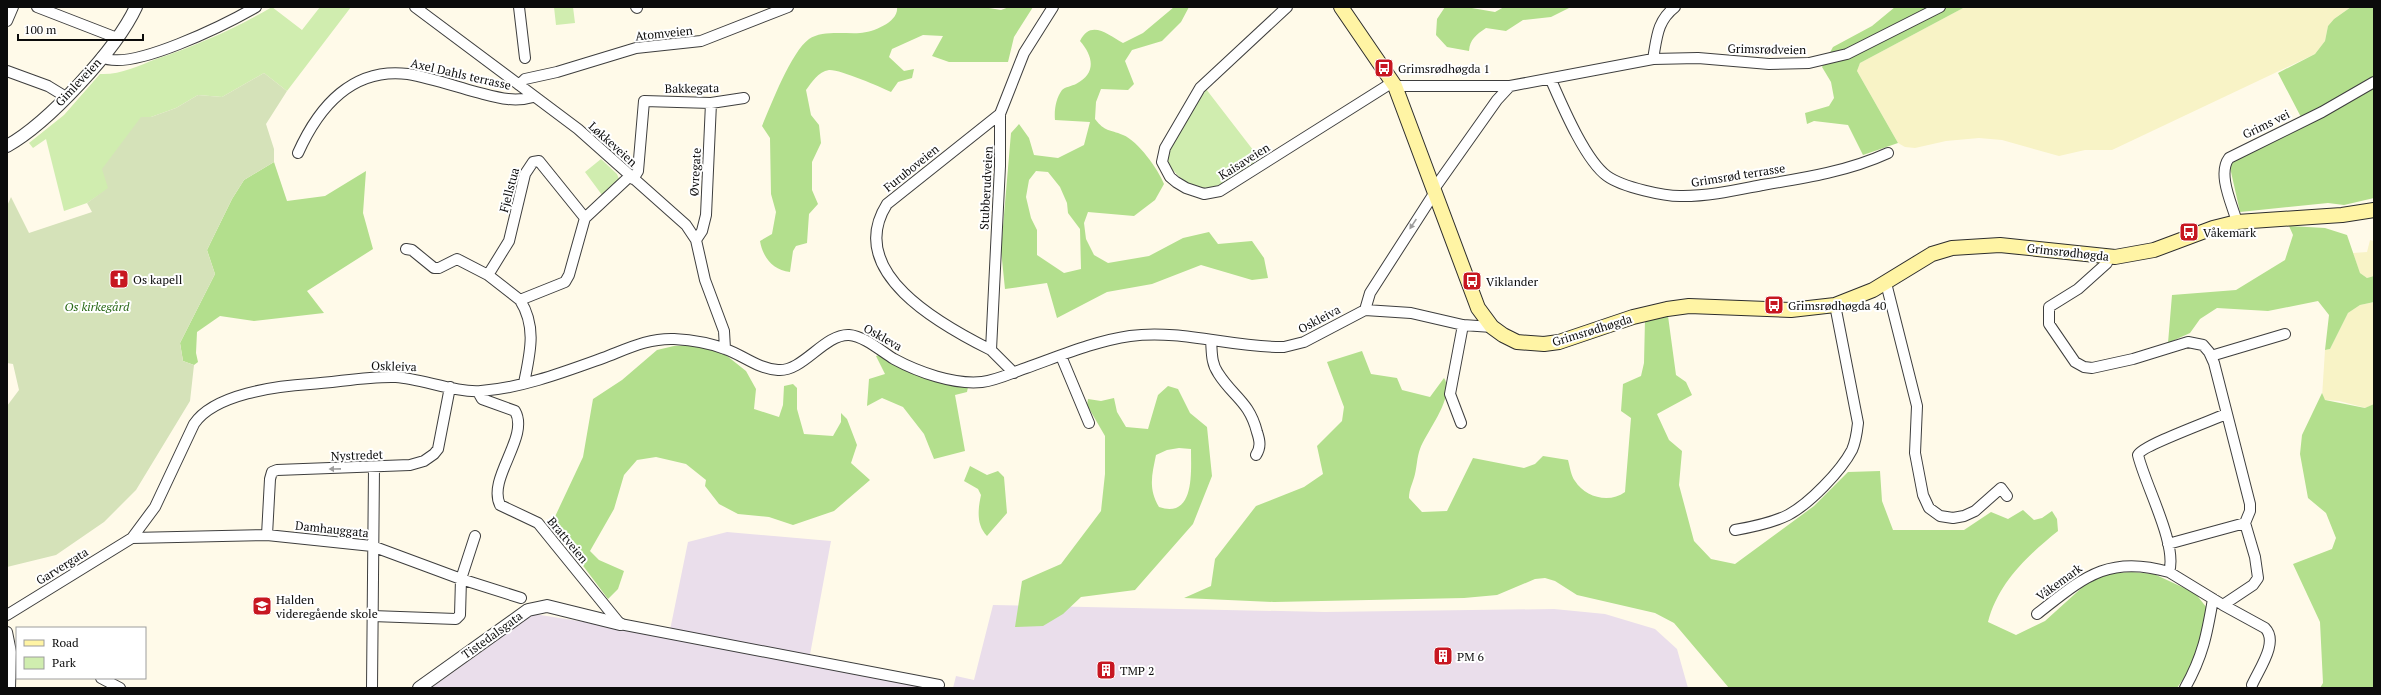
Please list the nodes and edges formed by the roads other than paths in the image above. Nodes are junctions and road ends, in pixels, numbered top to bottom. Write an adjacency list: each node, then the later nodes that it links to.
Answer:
1 (13, 7): 13 (street)
2 (37, 7): 14 (street)
3 (136, 7): 14 (street, Gimleveien)
4 (256, 7): 15 (street)
5 (415, 7): 22 (street, Løkkeveien)
6 (519, 7): 16 (street)
7 (788, 7): 22 (street, Atomveien)
8 (1053, 7): 28 (street, Stubberudveien)
9 (1287, 7): 21 (street, Kaisaveien)
10 (1341, 7): 21 (main road, Grimsrødhøgda)
11 (1675, 7): 17 (street)
12 (1940, 7): 17 (street, Grimsrødveien)
13 (7, 21)
14 (117, 38): 15 (street, Gimleveien)
15 (102, 57): 24 (street, Gimleveien)
16 (525, 58)
17 (1653, 59): 19 (street, Grimsrødveien)
18 (7, 72): 24 (street)
19 (1551, 80): 23 (street, Grimsrødveien); 30 (street, Grimsrød terrasse)
20 (2374, 82): 36 (street, Grims vei)
21 (1394, 84): 23 (street, Grimsrødveien); 33 (main road, Grimsrødhøgda)
22 (519, 85): 25 (street, Løkkeveien)
23 (1510, 86): 33 (street)
24 (66, 97): 29 (street, Gimleveien)
25 (533, 97): 31 (street, Axel Dahls terrasse); 32 (street, Løkkeveien)
26 (744, 98): 27 (street, Bakkegata)
27 (711, 103): 32 (street, Bakkegata); 37 (street, Øvregate)
28 (1000, 114): 50 (street, Stubberudveien); 50 (street, Furuboveien)
29 (7, 146)
30 (1888, 152)
31 (298, 153)
32 (631, 178): 35 (street); 37 (street, Løkkeveien)
33 (1434, 190): 44 (street, one-way to 44); 46 (main road, Grimsrødhøgda)
34 (2374, 210): 36 (main road, Grimsrødhøgda)
35 (585, 218): 40 (street, Fjellstua); 42 (street)
36 (2237, 222): 39 (main road, Grimsrødhøgda)
37 (696, 240): 49 (street, Løkkeveien)
38 (406, 249): 40 (street)
39 (2107, 257): 41 (main road, Grimsrødhøgda); 52 (street)
40 (488, 275): 42 (street)
41 (1886, 283): 43 (main road, Grimsrødhøgda); 62 (street)
42 (520, 300): 54 (street)
43 (1835, 305): 46 (main road, Grimsrødhøgda); 64 (street)
44 (1365, 310): 45 (street); 48 (street, Oskleiva)
45 (1463, 325): 46 (street); 59 (street)
46 (1492, 327)
47 (2285, 334): 52 (street)
48 (1211, 340): 51 (street, Oskleiva); 60 (street)
49 (725, 349): 53 (street, Oskleva); 54 (street, Oskleiva)
50 (991, 350): 53 (street)
51 (1061, 356): 53 (street, Oskleiva); 58 (street)
52 (2211, 356): 57 (street)
53 (1014, 373)
54 (524, 383): 56 (street, Oskleiva)
55 (450, 386): 56 (street, Oskleiva); 61 (street, Nystredet); 67 (street, Oskleiva)
56 (478, 392): 78 (street, Brattveien)
57 (2226, 414): 63 (street); 68 (street)
58 (1089, 423)
59 (1461, 423)
60 (1256, 456)
61 (374, 468): 65 (street, Nystredet, one-way to 65); 69 (street)
62 (2007, 496)
63 (2245, 523): 68 (street); 74 (street)
64 (1735, 530)
65 (267, 535): 67 (street, Damhauggata); 69 (street, Damhauggata)
66 (474, 536): 71 (street)
67 (132, 538): 76 (street, Garvergata)
68 (2168, 544): 70 (street)
69 (372, 546): 71 (street, Damhauggata); 77 (street)
70 (2169, 572): 73 (street, Våkemark); 75 (street, Våkemark)
71 (461, 579): 72 (street, Damhauggata); 77 (street)
72 (521, 598)
73 (2213, 599): 74 (street, Våkemark); 88 (street)
74 (2223, 605): 82 (street, Våkemark)
75 (2036, 614)
76 (7, 615)
77 (372, 616): 86 (street)
78 (620, 624): 83 (street); 87 (street, Tistedalsgata)
79 (7, 632): 80 (street)
80 (14, 653): 84 (street)
81 (103, 679): 85 (street)
82 (2252, 684)
83 (939, 685)
84 (10, 688)
85 (120, 688)
86 (372, 688)
87 (418, 688)
88 (2185, 688)

